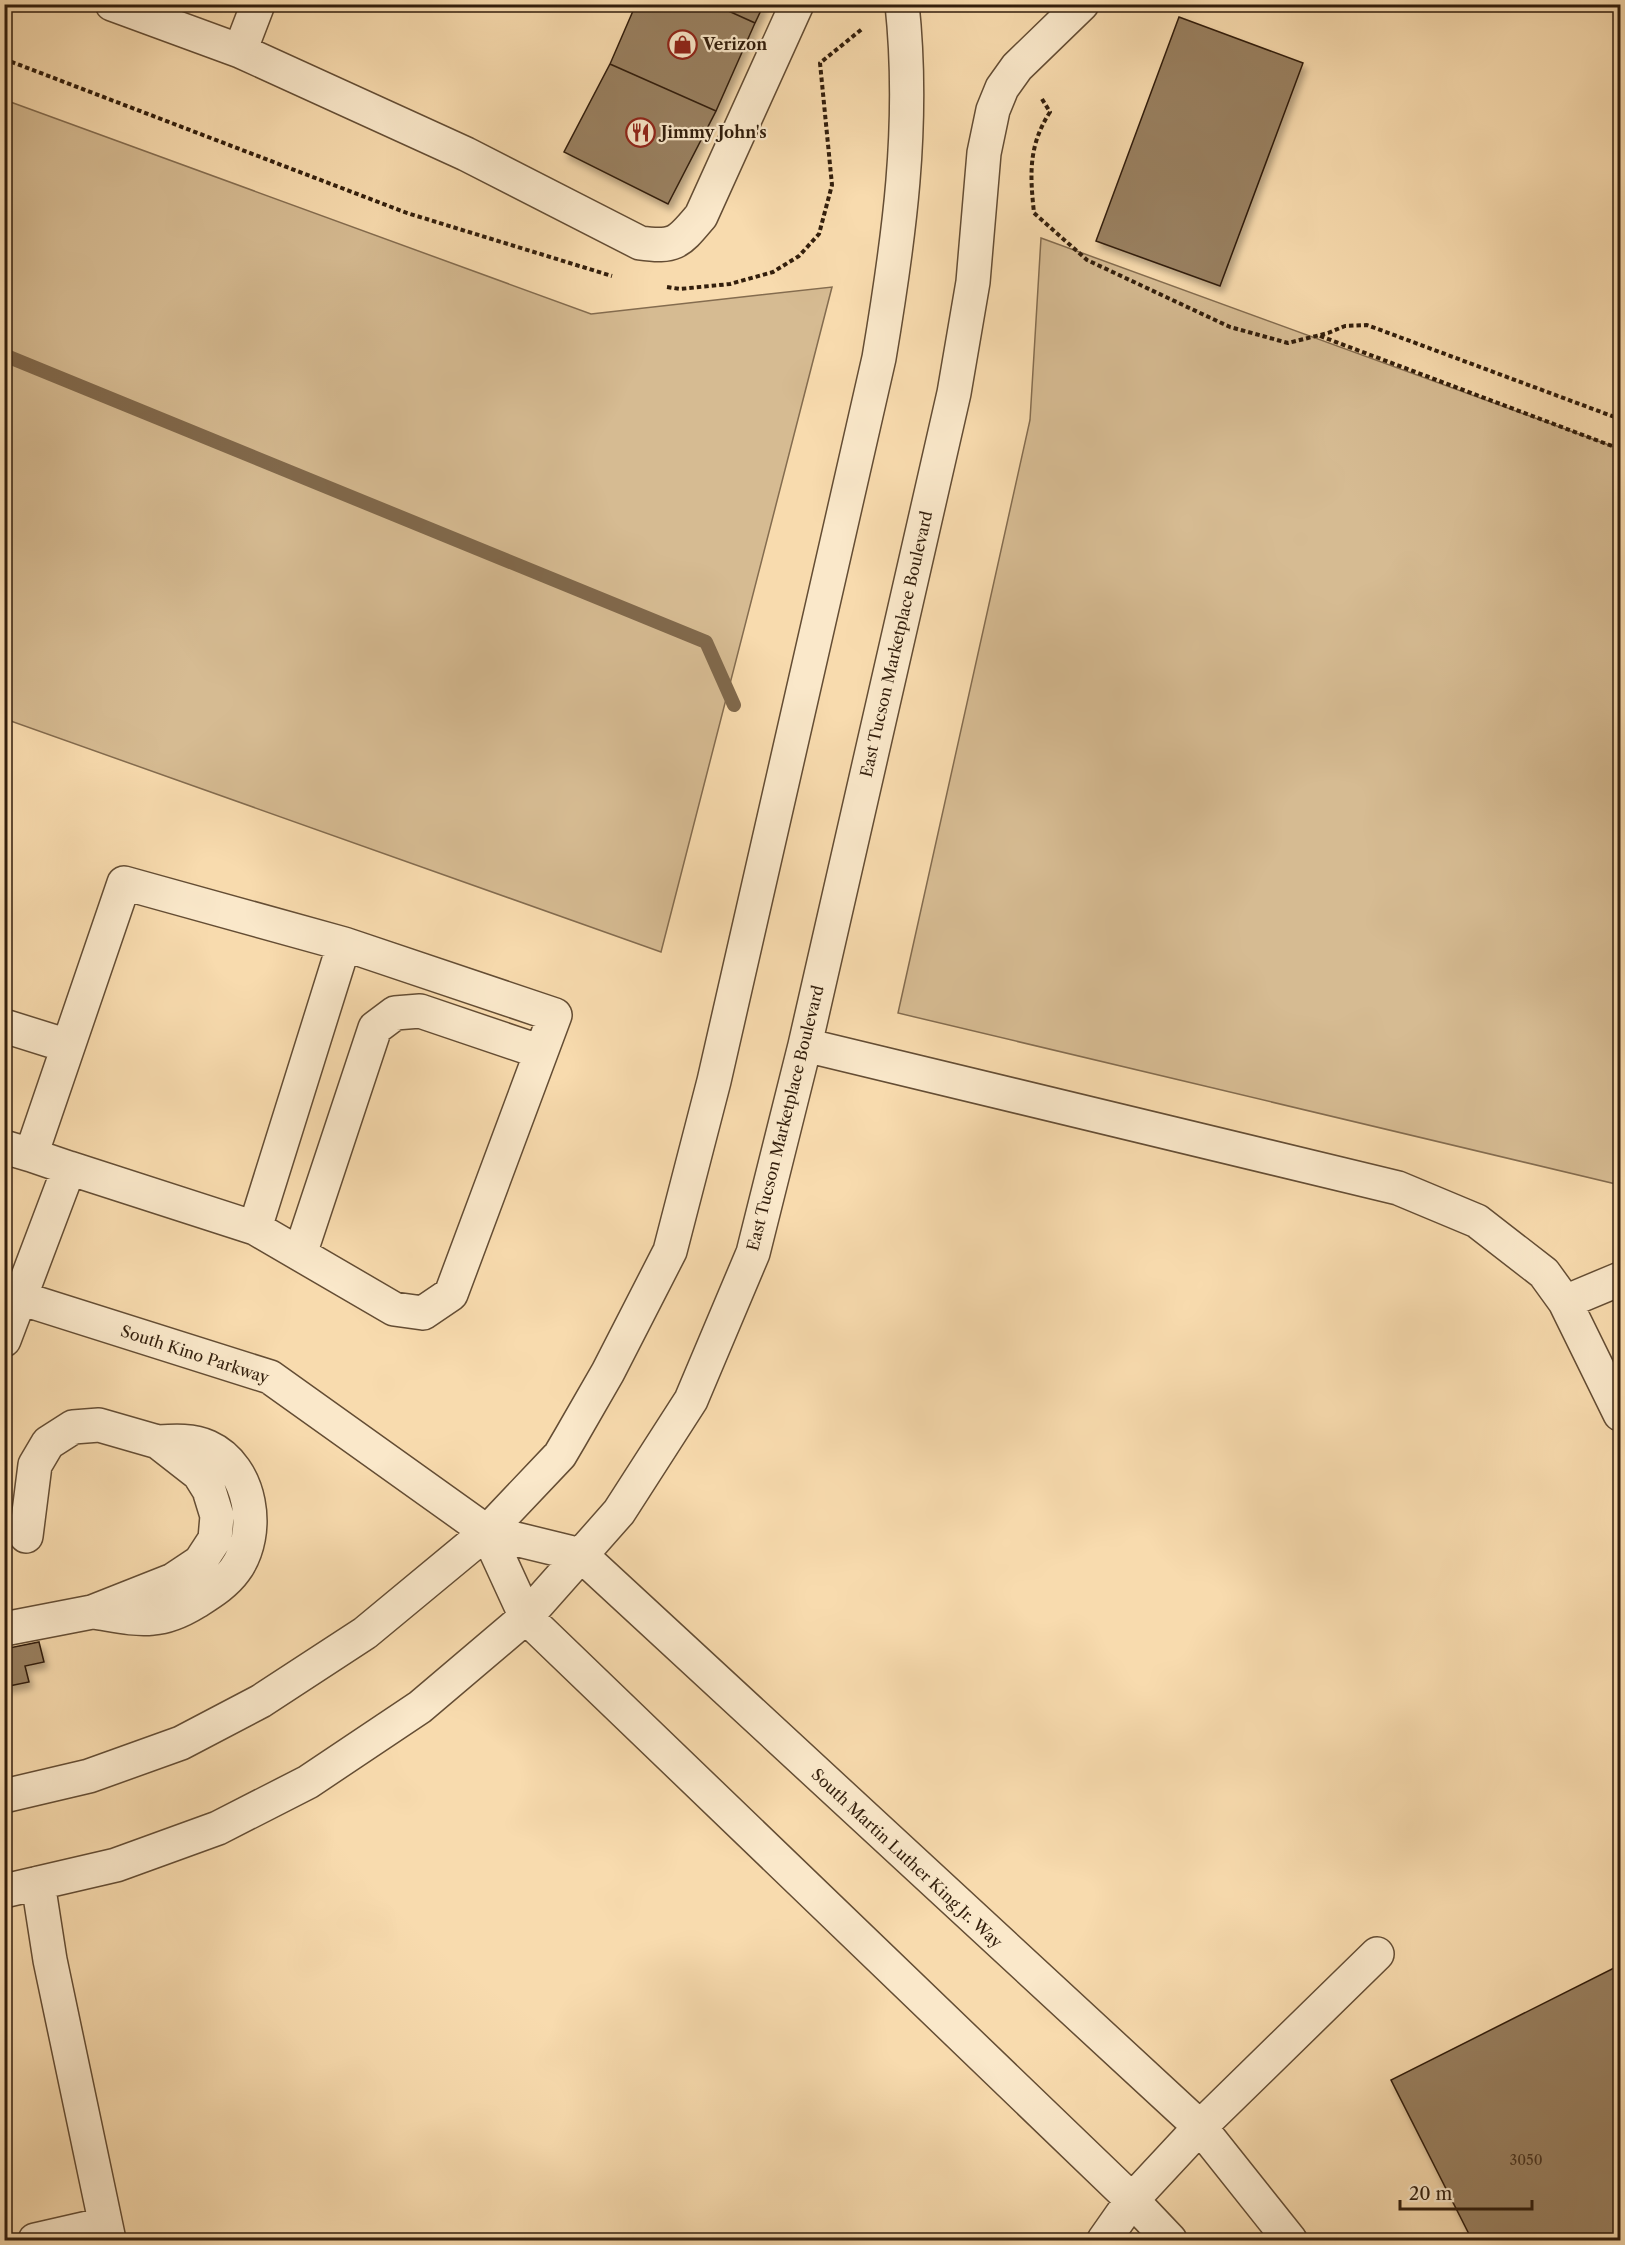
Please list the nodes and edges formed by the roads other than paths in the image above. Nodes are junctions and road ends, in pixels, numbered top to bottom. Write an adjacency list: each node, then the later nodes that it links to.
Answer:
1 (112, 4): 6 (street)
2 (258, 4): 7 (street)
3 (797, 4): 7 (street)
4 (902, 4): 22 (street)
5 (1082, 4): 10 (street, East Tucson Marketplace Boulevard)
6 (152, 11): 7 (street)
7 (240, 51)
8 (344, 944): 11 (street); 12 (street); 15 (street)
9 (4, 1026): 11 (street)
10 (805, 1045): 19 (street); 24 (street, East Tucson Marketplace Boulevard)
11 (68, 1046): 13 (street)
12 (541, 1052): 16 (street); 16 (street)
13 (18, 1151): 14 (street)
14 (69, 1168): 15 (street); 18 (street)
15 (255, 1228): 16 (street)
16 (300, 1254)
17 (1620, 1279): 19 (street)
18 (12, 1295): 20 (street); 22 (street, South Kino Parkway)
19 (1565, 1302): 21 (street)
20 (4, 1340)
21 (1620, 1414)
22 (487, 1532): 24 (street, South Martin Luther King Jr. Way); 25 (street); 27 (street)
23 (26, 1536): 26 (street)
24 (581, 1555): 25 (street, East Tucson Marketplace Boulevard); 31 (street, South Martin Luther King Jr. Way)
25 (526, 1617): 28 (street, East Tucson Marketplace Boulevard); 32 (street)
26 (4, 1629)
27 (4, 1796)
28 (38, 1883): 29 (street, East Tucson Marketplace Boulevard); 33 (street)
29 (4, 1891)
30 (1377, 1954): 31 (street)
31 (1200, 2127): 32 (street); 37 (street, South Martin Luther King Jr. Way)
32 (1132, 2200): 35 (street); 36 (street)
33 (107, 2232): 34 (street)
34 (35, 2241)
35 (1104, 2241)
36 (1170, 2241)
37 (1290, 2241)

